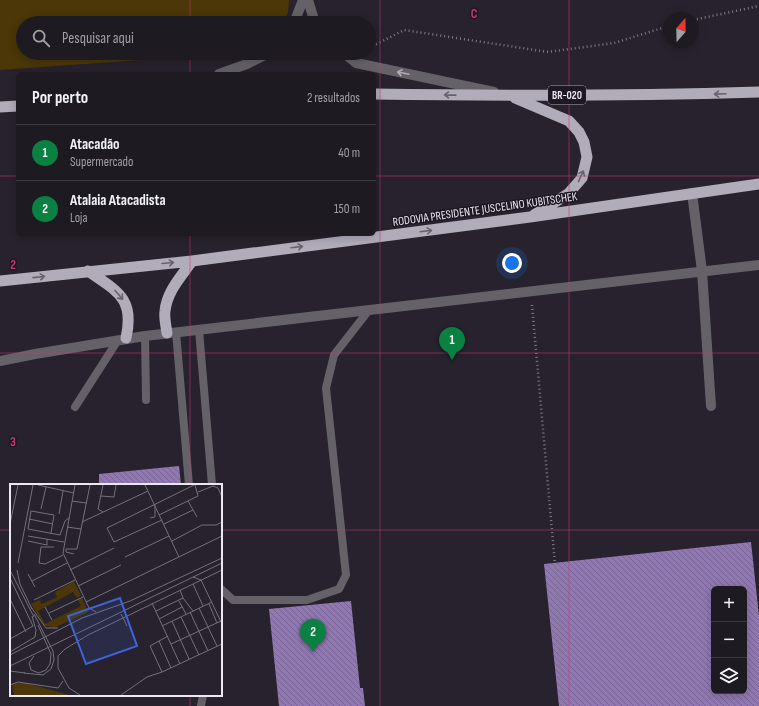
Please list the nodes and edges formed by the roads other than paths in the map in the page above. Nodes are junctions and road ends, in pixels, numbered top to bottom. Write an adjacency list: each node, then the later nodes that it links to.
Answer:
1 (303, 0): 3 (street)
2 (308, 0): 4 (street)
3 (297, 16)
4 (313, 16)
5 (255, 60): 7 (street)
6 (352, 60): 10 (street, one-way to 6)
7 (225, 72)
8 (759, 92): 10 (highway, BR-020, one-way to 10)
9 (376, 94): 10 (highway, BR-020, one-way to 9)
10 (509, 96): 13 (highway, one-way to 10)
11 (759, 184): 12 (highway, RODOVIA PRESIDENTE JUSCELINO KUBITSCHEK)
12 (692, 193): 13 (highway, RODOVIA PRESIDENTE JUSCELINO KUBITSCHEK); 17 (street)
13 (530, 217): 14 (highway, RODOVIA PRESIDENTE JUSCELINO KUBITSCHEK, one-way to 13)
14 (192, 261): 16 (highway, RODOVIA PRESIDENTE JUSCELINO KUBITSCHEK, one-way to 14); 21 (highway)
15 (759, 265): 17 (street)
16 (88, 271): 18 (highway, RODOVIA PRESIDENTE JUSCELINO KUBITSCHEK, one-way to 16); 23 (highway, one-way to 23)
17 (702, 271): 19 (street); 26 (street)
18 (0, 281)
19 (369, 310): 20 (street); 30 (lane)
20 (198, 330): 21 (street); 29 (lane)
21 (171, 333): 22 (street); 28 (lane)
22 (146, 336): 23 (street); 25 (lane)
23 (122, 339): 24 (street); 27 (lane)
24 (0, 361)
25 (146, 400)
26 (711, 406)
27 (75, 408)
28 (189, 484)
29 (212, 484)
30 (222, 590)
31 (204, 696): 32 (lane)
32 (201, 706)

